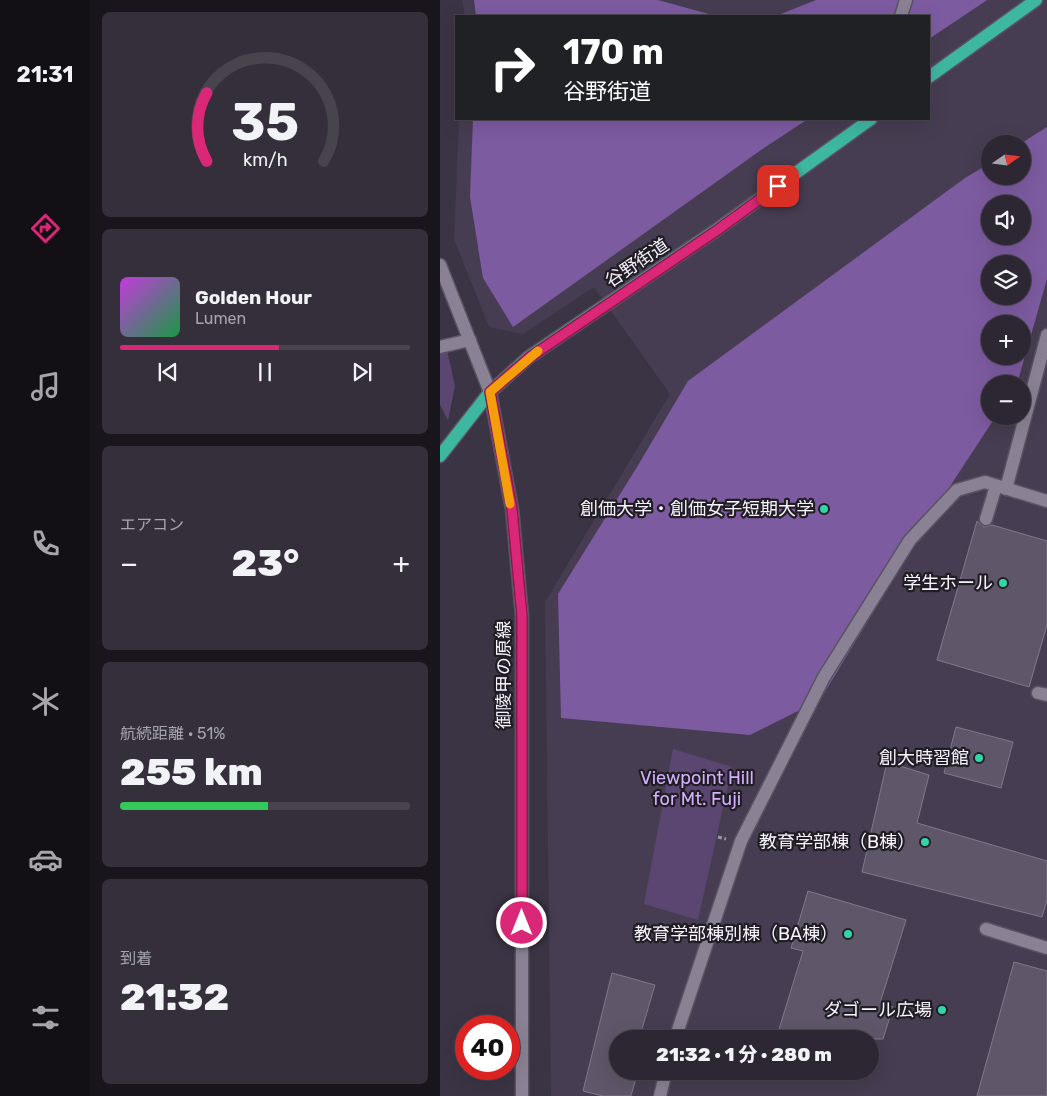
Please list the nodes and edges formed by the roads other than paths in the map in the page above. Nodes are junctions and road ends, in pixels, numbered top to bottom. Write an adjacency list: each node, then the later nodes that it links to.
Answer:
1 (906, 0): 3 (street)
2 (1036, 0): 4 (main road)
3 (901, 15)
4 (930, 77)
5 (870, 120): 10 (main road, 谷野街道)
6 (440, 265): 8 (street, 御陵甲の原線)
7 (1047, 335): 12 (street)
8 (470, 340): 9 (street); 10 (street, 御陵甲の原線)
9 (440, 347)
10 (490, 392): 11 (main road, 谷野街道); 19 (street, 御陵甲の原線)
11 (440, 456)
12 (1001, 487): 13 (street); 14 (street); 17 (street)
13 (1047, 502)
14 (986, 519)
15 (986, 929): 16 (street)
16 (1047, 948)
17 (678, 1030)
18 (664, 1080): 20 (street)
19 (522, 1096)
20 (660, 1096)

